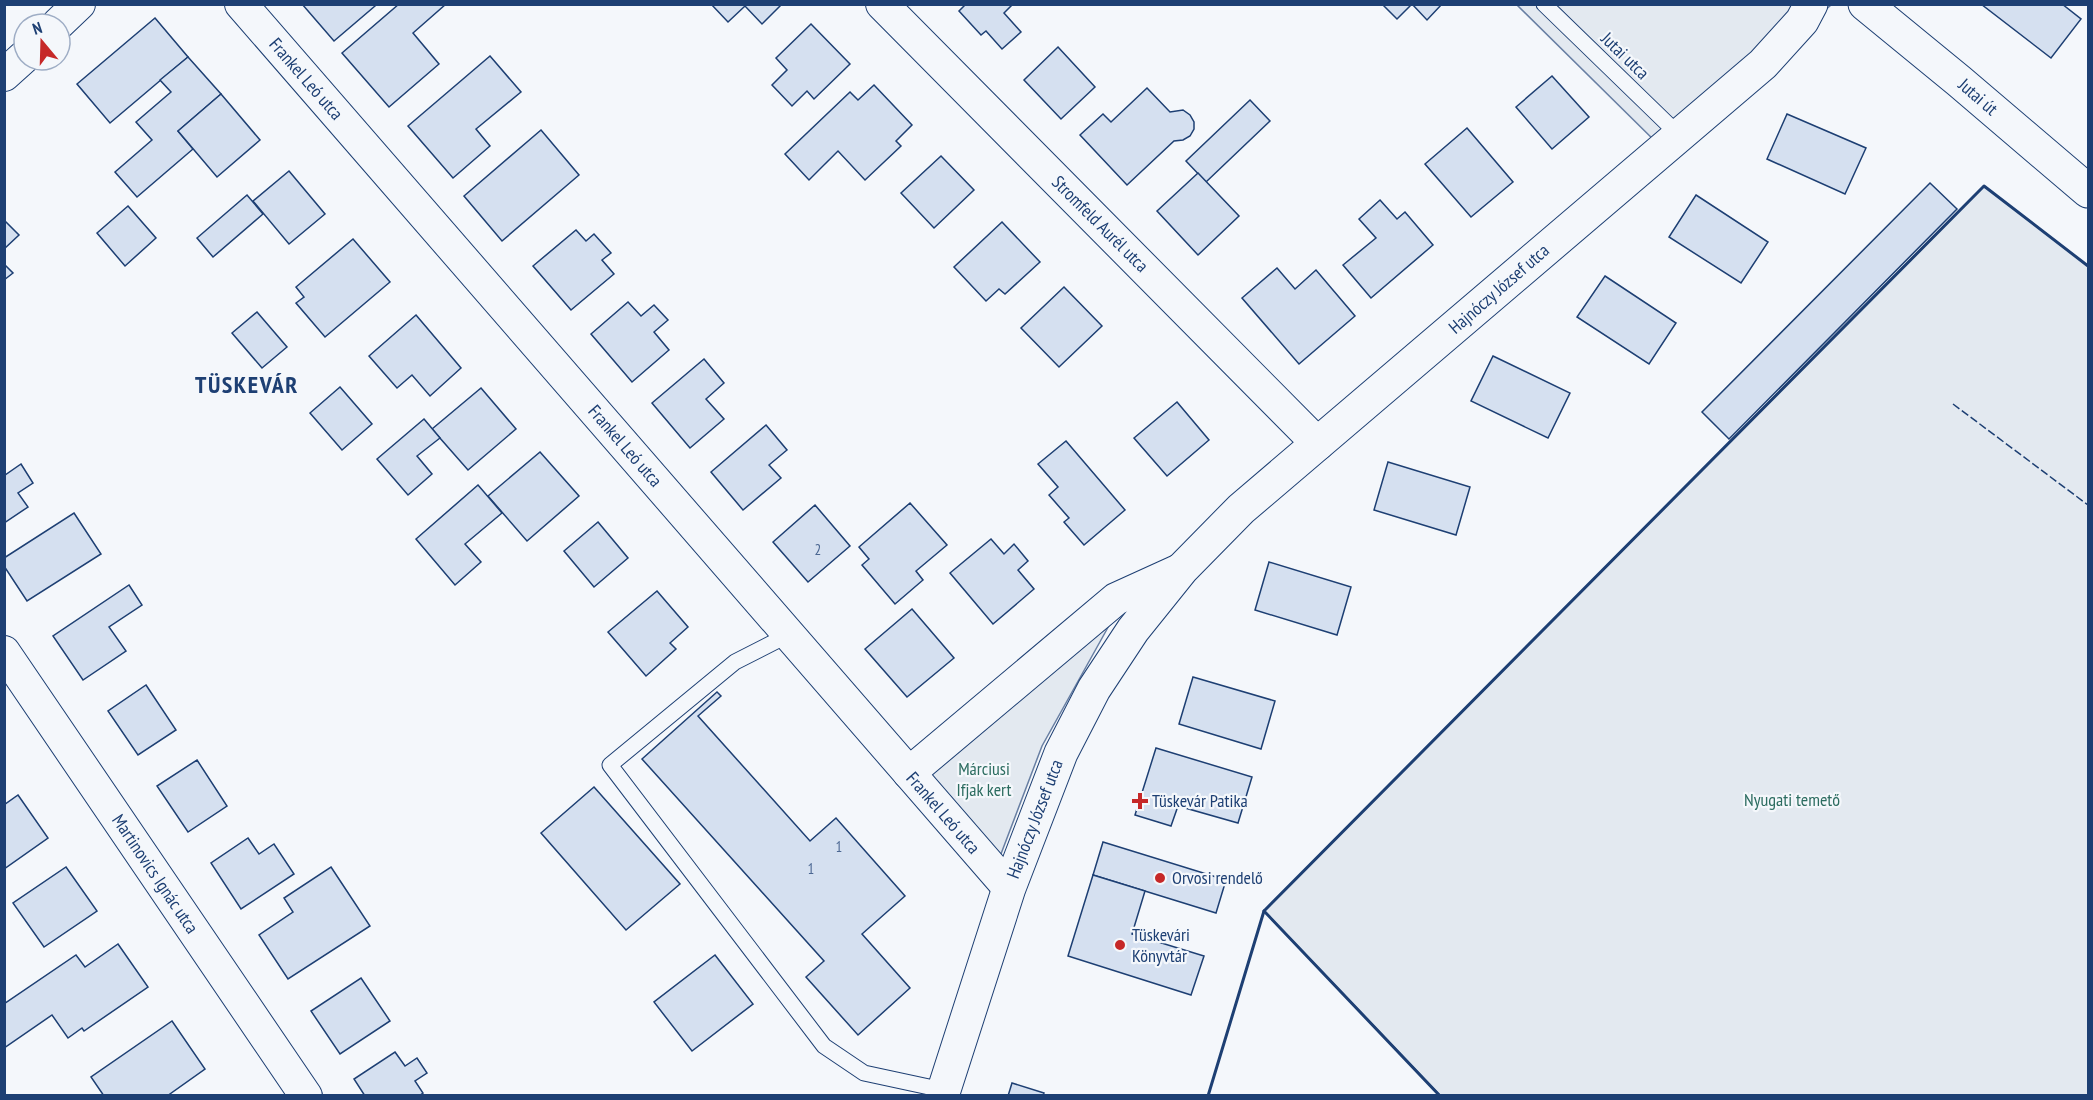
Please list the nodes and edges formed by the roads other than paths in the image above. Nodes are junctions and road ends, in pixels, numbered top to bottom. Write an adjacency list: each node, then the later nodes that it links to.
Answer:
1 (241, 4): 10 (street, Frankel Leó utca)
2 (882, 4): 8 (street, Stromfeld Aurél utca)
3 (1544, 4): 6 (lane, Jutai utca)
4 (1811, 4): 6 (main road, Hajnóczy József utca)
5 (1865, 4): 7 (main road, Jutai út)
6 (1679, 135): 8 (main road, Hajnóczy József utca)
7 (2088, 191)
8 (1318, 444): 9 (main road, Hajnóczy József utca)
9 (1182, 568): 12 (street, Hajnóczy József utca); 13 (main road, Hajnóczy József utca)
10 (789, 635): 12 (street, Frankel Leó utca); 14 (lane)
11 (4, 652): 15 (street, Martinovics Ignác utca)
12 (909, 773): 13 (street, Frankel Leó utca)
13 (1009, 888): 14 (main road, Hajnóczy József utca)
14 (943, 1093)
15 (306, 1095)

